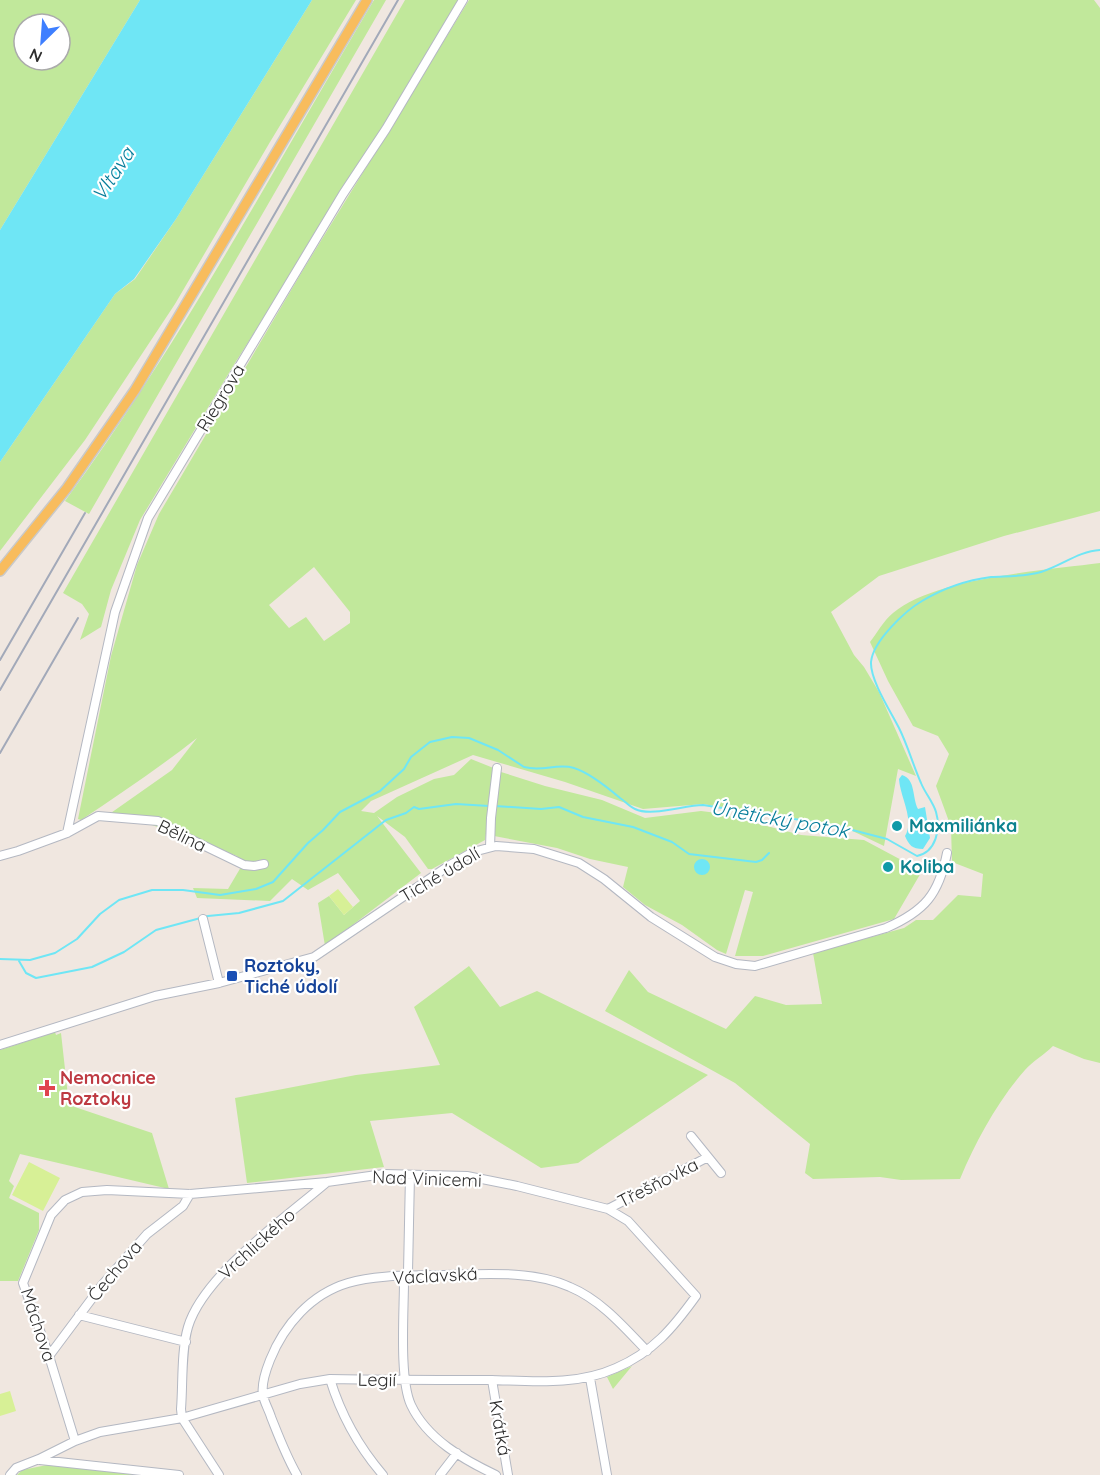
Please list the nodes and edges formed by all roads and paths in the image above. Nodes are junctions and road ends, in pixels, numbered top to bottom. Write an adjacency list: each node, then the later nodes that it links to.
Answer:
1 (367, 0): 3 (main road)
2 (463, 0): 5 (street, Riegrova)
3 (0, 571)
4 (496, 768): 6 (street)
5 (67, 833): 8 (street); 9 (street, Bělina)
6 (490, 847): 7 (street, Tiché údolí); 11 (street, Tiché údolí)
7 (947, 853)
8 (0, 856)
9 (264, 864)
10 (203, 920): 11 (street)
11 (219, 983): 12 (street, Tiché údolí)
12 (0, 1045)
13 (691, 1136): 14 (street, Třešňovka)
14 (708, 1157): 15 (street, Třešňovka); 19 (street, Třešňovka)
15 (721, 1173)
16 (410, 1175): 17 (street, Nad Vinicemi); 19 (street, Nad Vinicemi); 20 (street)
17 (327, 1182): 18 (street, Nad Vinicemi); 23 (street, Vrchlického)
18 (190, 1194): 22 (street, Čechova); 25 (street, Máchova)
19 (608, 1209): 21 (street, Nad Vinicemi)
20 (406, 1276): 24 (street, Václavská); 28 (street); 30 (street, Václavská)
21 (696, 1296): 24 (street, Legií)
22 (79, 1315): 23 (street); 25 (street, Čechova)
23 (186, 1342): 31 (street, Vrchlického)
24 (647, 1351): 26 (street, Legií)
25 (49, 1356): 32 (street, Máchova)
26 (590, 1378): 29 (street, Legií); 43 (street)
27 (330, 1379): 28 (street, Legií); 30 (street, Legií); 39 (street)
28 (405, 1380): 29 (street, Legií); 33 (street)
29 (492, 1380): 42 (street, Krátká)
30 (263, 1395): 31 (street, Legií); 38 (street)
31 (182, 1418): 32 (street, Legií); 37 (street)
32 (75, 1441): 34 (street, Legií)
33 (457, 1454): 40 (street); 41 (street)
34 (39, 1460): 35 (street, Legií); 36 (street)
35 (10, 1475)
36 (178, 1475)
37 (219, 1475)
38 (297, 1475)
39 (382, 1475)
40 (440, 1475)
41 (496, 1475)
42 (508, 1475)
43 (608, 1475)

